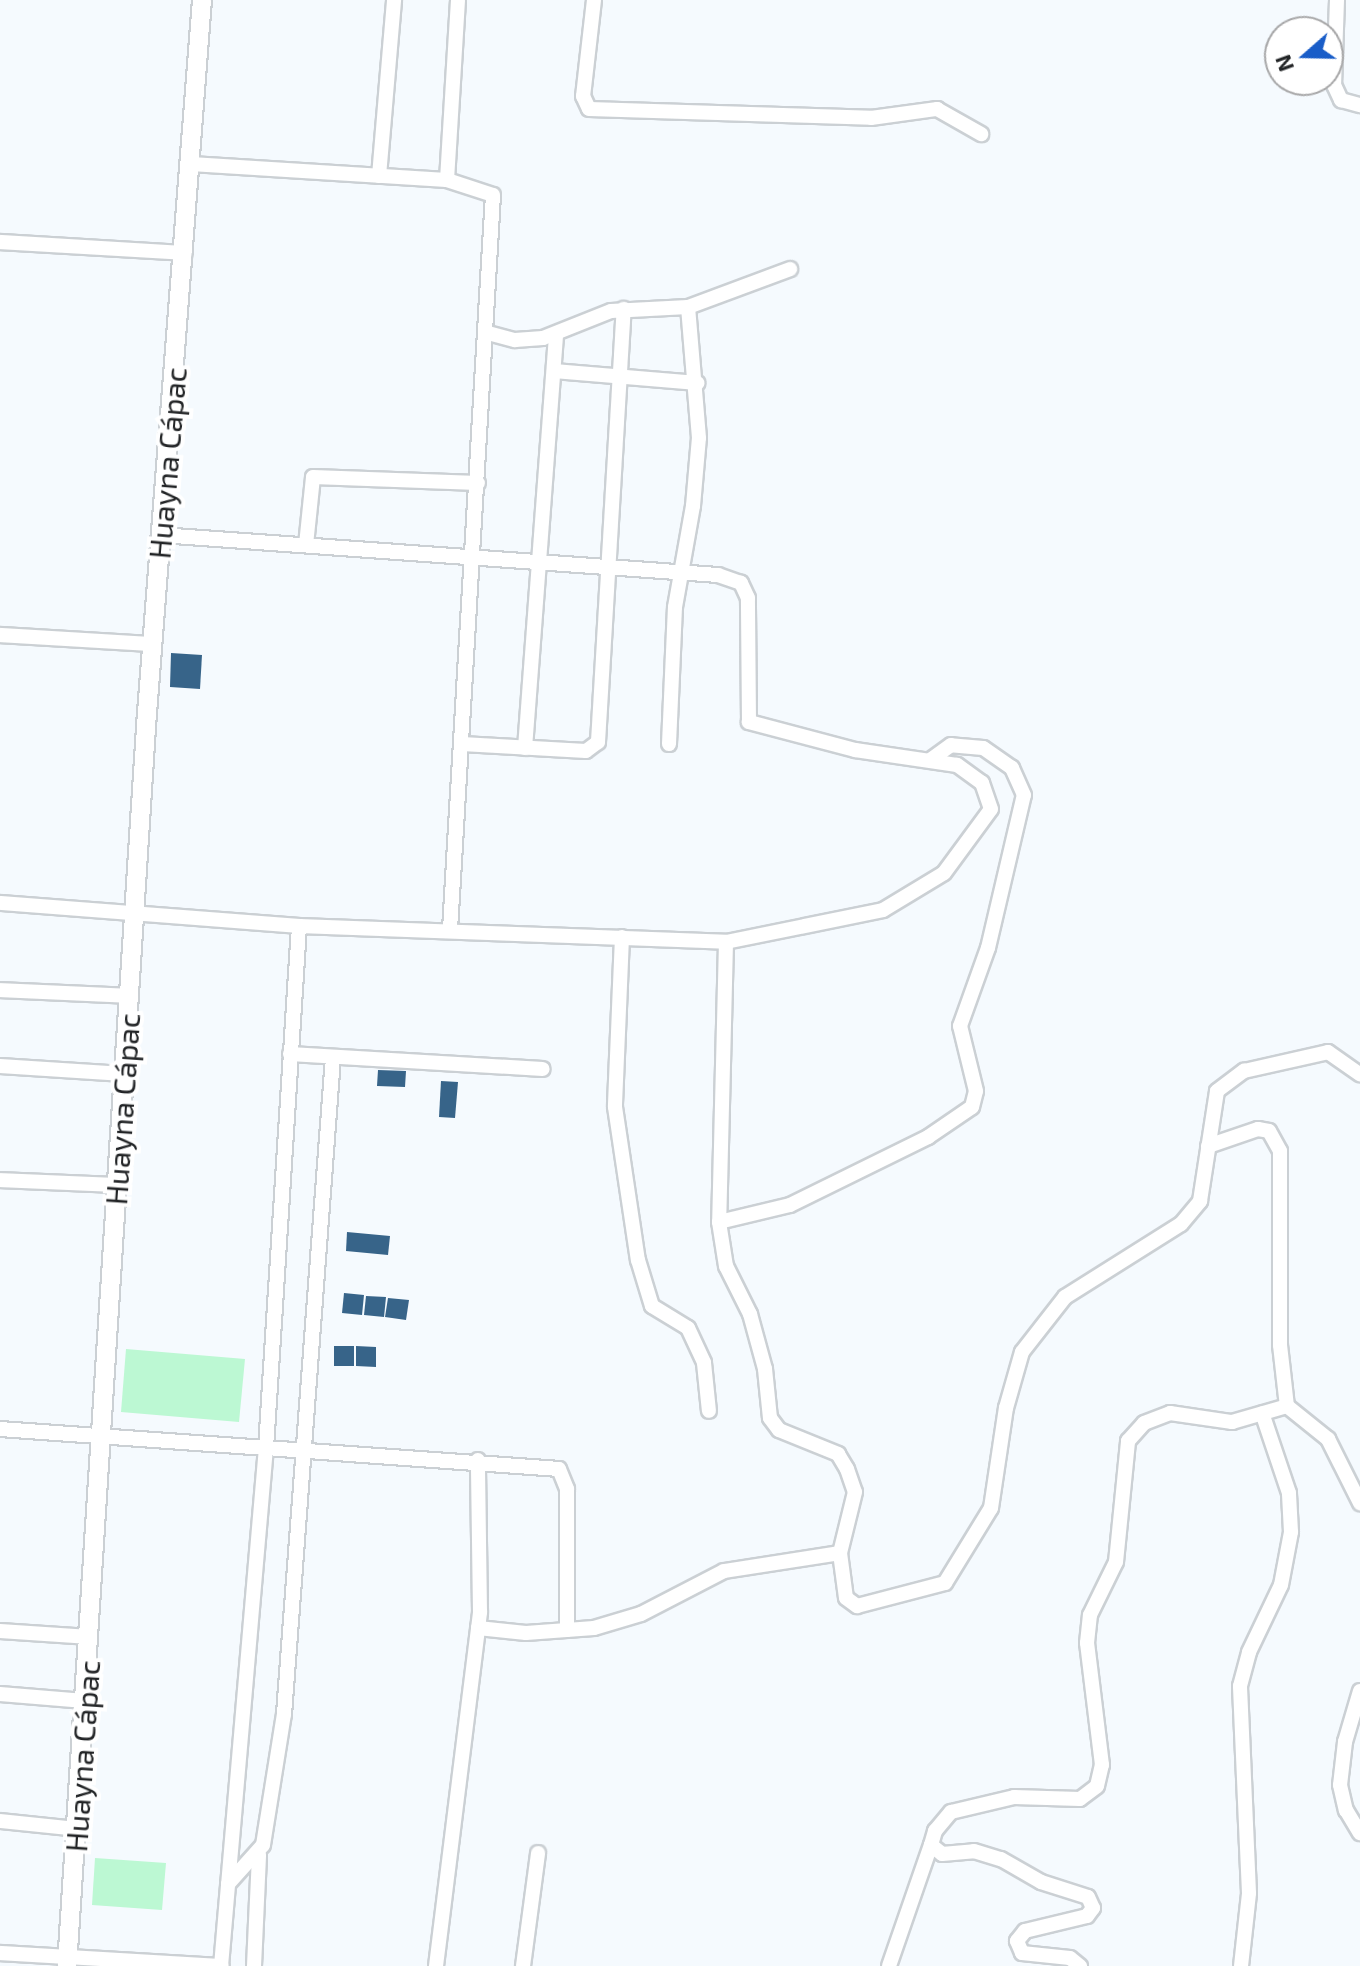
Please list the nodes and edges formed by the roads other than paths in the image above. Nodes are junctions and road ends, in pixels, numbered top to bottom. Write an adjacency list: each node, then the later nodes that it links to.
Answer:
1 (202, 0): 8 (street, Huayna Cápac)
2 (394, 0): 9 (street)
3 (458, 0): 10 (street)
4 (594, 0): 7 (street)
5 (1337, 0): 6 (street)
6 (1360, 105)
7 (981, 134)
8 (191, 164): 9 (street); 12 (street, Huayna Cápac)
9 (379, 176): 10 (street)
10 (447, 180): 16 (street)
11 (0, 242): 12 (street)
12 (185, 253): 22 (street, Huayna Cápac)
13 (790, 269): 14 (street)
14 (688, 307): 15 (street); 20 (street)
15 (624, 309): 17 (street); 19 (street)
16 (488, 333): 17 (street); 21 (street)
17 (556, 335): 18 (street)
18 (554, 371): 19 (street); 25 (street)
19 (619, 376): 20 (street); 26 (street)
20 (698, 383): 27 (street)
21 (478, 483): 23 (street); 24 (street)
22 (160, 535): 23 (street); 29 (street, Huayna Cápac)
23 (306, 545): 24 (street)
24 (473, 556): 25 (street); 30 (street)
25 (537, 561): 26 (street); 32 (street)
26 (607, 566): 27 (street); 32 (street)
27 (679, 572): 31 (street); 33 (street)
28 (0, 635): 29 (street)
29 (152, 644): 35 (street, Huayna Cápac)
30 (462, 744): 32 (street); 37 (street)
31 (669, 744)
32 (525, 748)
33 (930, 760): 39 (street); 51 (street)
34 (0, 903): 35 (street)
35 (137, 916): 36 (street); 41 (street, Huayna Cápac)
36 (299, 926): 37 (street); 42 (street)
37 (450, 930): 38 (street)
38 (622, 937): 39 (street); 53 (street)
39 (726, 942): 51 (street)
40 (0, 990): 41 (street)
41 (131, 996): 46 (street, Huayna Cápac)
42 (290, 1054): 43 (street); 57 (street)
43 (333, 1058): 45 (street); 58 (street)
44 (0, 1066): 46 (street)
45 (543, 1069)
46 (124, 1074): 50 (street, Huayna Cápac)
47 (1360, 1074): 48 (street)
48 (1208, 1146): 52 (street); 61 (street)
49 (0, 1180): 50 (street)
50 (115, 1185): 56 (street, Huayna Cápac)
51 (719, 1222): 61 (street)
52 (1287, 1406): 54 (street); 60 (street)
53 (709, 1411)
54 (1262, 1413): 72 (street); 84 (street)
55 (0, 1429): 56 (street)
56 (103, 1436): 57 (street); 65 (street, Huayna Cápac)
57 (266, 1448): 58 (street); 75 (street)
58 (300, 1450): 59 (street); 74 (street)
59 (478, 1460): 62 (street); 63 (street)
60 (1360, 1503)
61 (840, 1553): 63 (street)
62 (478, 1628): 63 (street); 80 (street)
63 (567, 1630)
64 (0, 1631): 65 (street)
65 (90, 1637): 68 (street, Huayna Cápac)
66 (1360, 1691): 71 (street)
67 (0, 1694): 68 (street)
68 (85, 1701): 70 (street, Huayna Cápac)
69 (0, 1821): 70 (street)
70 (77, 1829): 77 (street, Huayna Cápac)
71 (1360, 1833)
72 (931, 1845): 82 (street); 83 (street)
73 (538, 1853): 81 (street)
74 (259, 1855): 75 (street); 79 (street)
75 (228, 1884): 78 (street)
76 (0, 1953): 77 (street)
77 (68, 1961): 78 (street)
78 (221, 1966)
79 (254, 1966)
80 (436, 1966)
81 (523, 1966)
82 (889, 1966)
83 (1080, 1966)
84 (1241, 1966)

